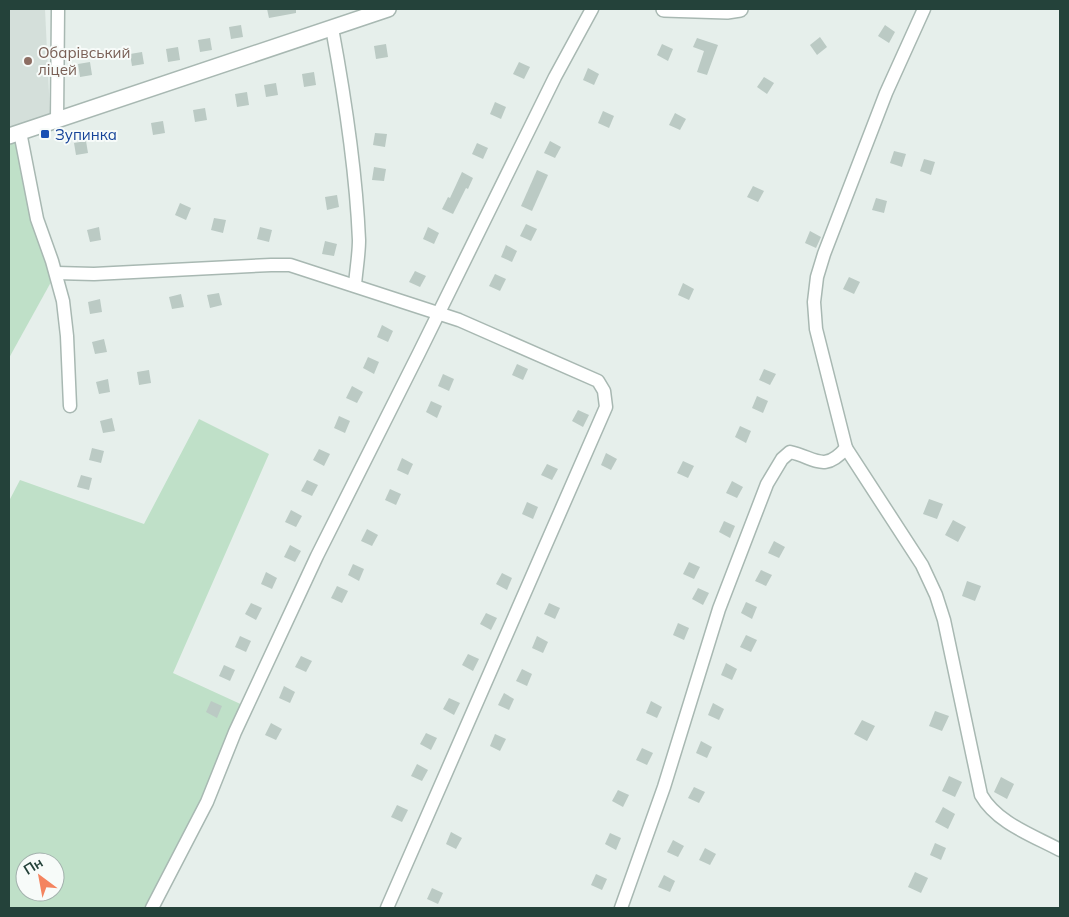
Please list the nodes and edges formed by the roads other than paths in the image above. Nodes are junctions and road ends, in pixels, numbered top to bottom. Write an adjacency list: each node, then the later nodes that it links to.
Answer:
1 (58, 9): 8 (street)
2 (388, 9): 7 (street)
3 (592, 9): 12 (street)
4 (664, 9): 5 (street)
5 (740, 9)
6 (924, 9): 14 (street)
7 (332, 28): 8 (street); 11 (street)
8 (57, 120): 9 (street)
9 (14, 134): 10 (street)
10 (56, 274): 11 (street); 13 (street)
11 (355, 286): 12 (street)
12 (439, 314): 16 (street); 17 (street)
13 (70, 406)
14 (846, 448): 15 (street); 18 (street)
15 (1060, 850)
16 (152, 908)
17 (387, 908)
18 (621, 908)

